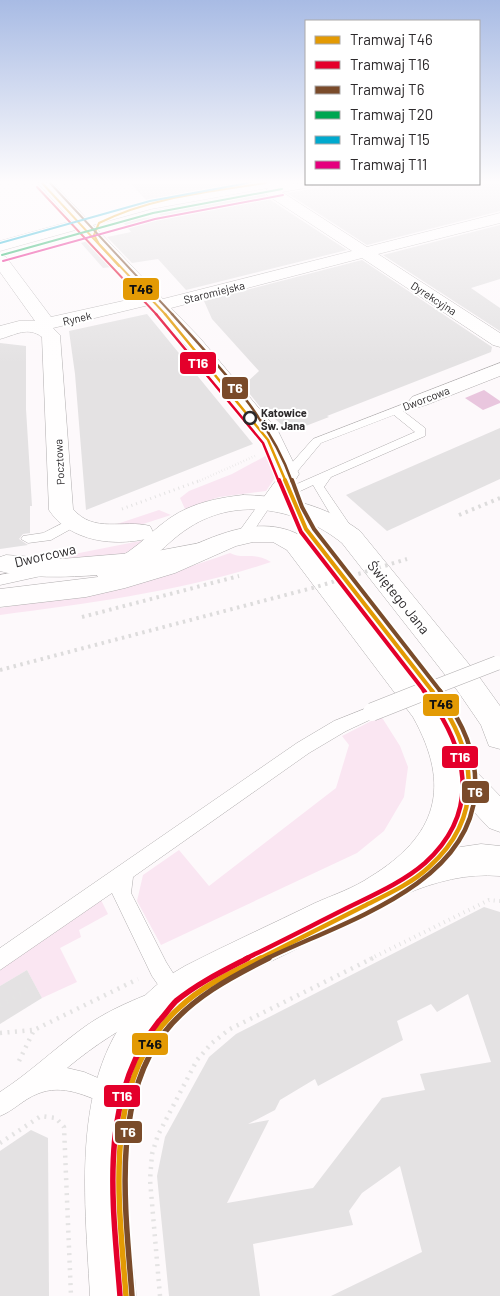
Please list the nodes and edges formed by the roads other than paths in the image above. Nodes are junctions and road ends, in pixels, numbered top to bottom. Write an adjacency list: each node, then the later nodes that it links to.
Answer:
1 (102, 243): 6 (street)
2 (350, 243): 4 (street, Dyrekcyjna)
3 (402, 243): 4 (street, Staromiejska)
4 (365, 253): 6 (street, Staromiejska); 9 (street, Dyrekcyjna)
5 (0, 260): 7 (street, Rynek)
6 (157, 302): 7 (street, Rynek); 13 (street)
7 (56, 329): 8 (street); 16 (street, Pocztowa)
8 (0, 333)
9 (500, 340)
10 (500, 369): 11 (street, Dworcowa)
11 (419, 402): 12 (lane, Dworcowa)
12 (394, 410): 13 (lane, Dworcowa); 14 (lane, Dworcowa)
13 (288, 474): 15 (lane, Dworcowa)
14 (327, 474): 15 (lane, Dworcowa); 20 (lane)
15 (265, 503): 17 (street, Dworcowa); 19 (lane, Dworcowa); 20 (street, Świętego Jana)
16 (73, 522): 18 (street); 21 (lane)
17 (179, 522): 18 (street, Dworcowa); 23 (street, Dworcowa)
18 (141, 532): 24 (street, Dworcowa)
19 (243, 536): 22 (street, Dworcowa); 27 (street)
20 (351, 537): 26 (street, Świętego Jana)
21 (28, 540)
22 (204, 550): 23 (street, Dworcowa); 24 (street, Dworcowa)
23 (132, 562): 24 (street, Dworcowa); 24 (street, Dworcowa)
24 (6, 585)
25 (499, 662): 30 (lane, bridge)
26 (500, 737)
27 (447, 762): 28 (street); 31 (street)
28 (500, 818)
29 (500, 861): 31 (street)
30 (125, 872): 32 (lane); 33 (lane)
31 (384, 887): 33 (street)
32 (0, 960)
33 (175, 992): 34 (lane); 35 (street)
34 (29, 1086): 35 (lane); 36 (lane)
35 (111, 1096): 37 (street)
36 (0, 1105)
37 (113, 1296)

